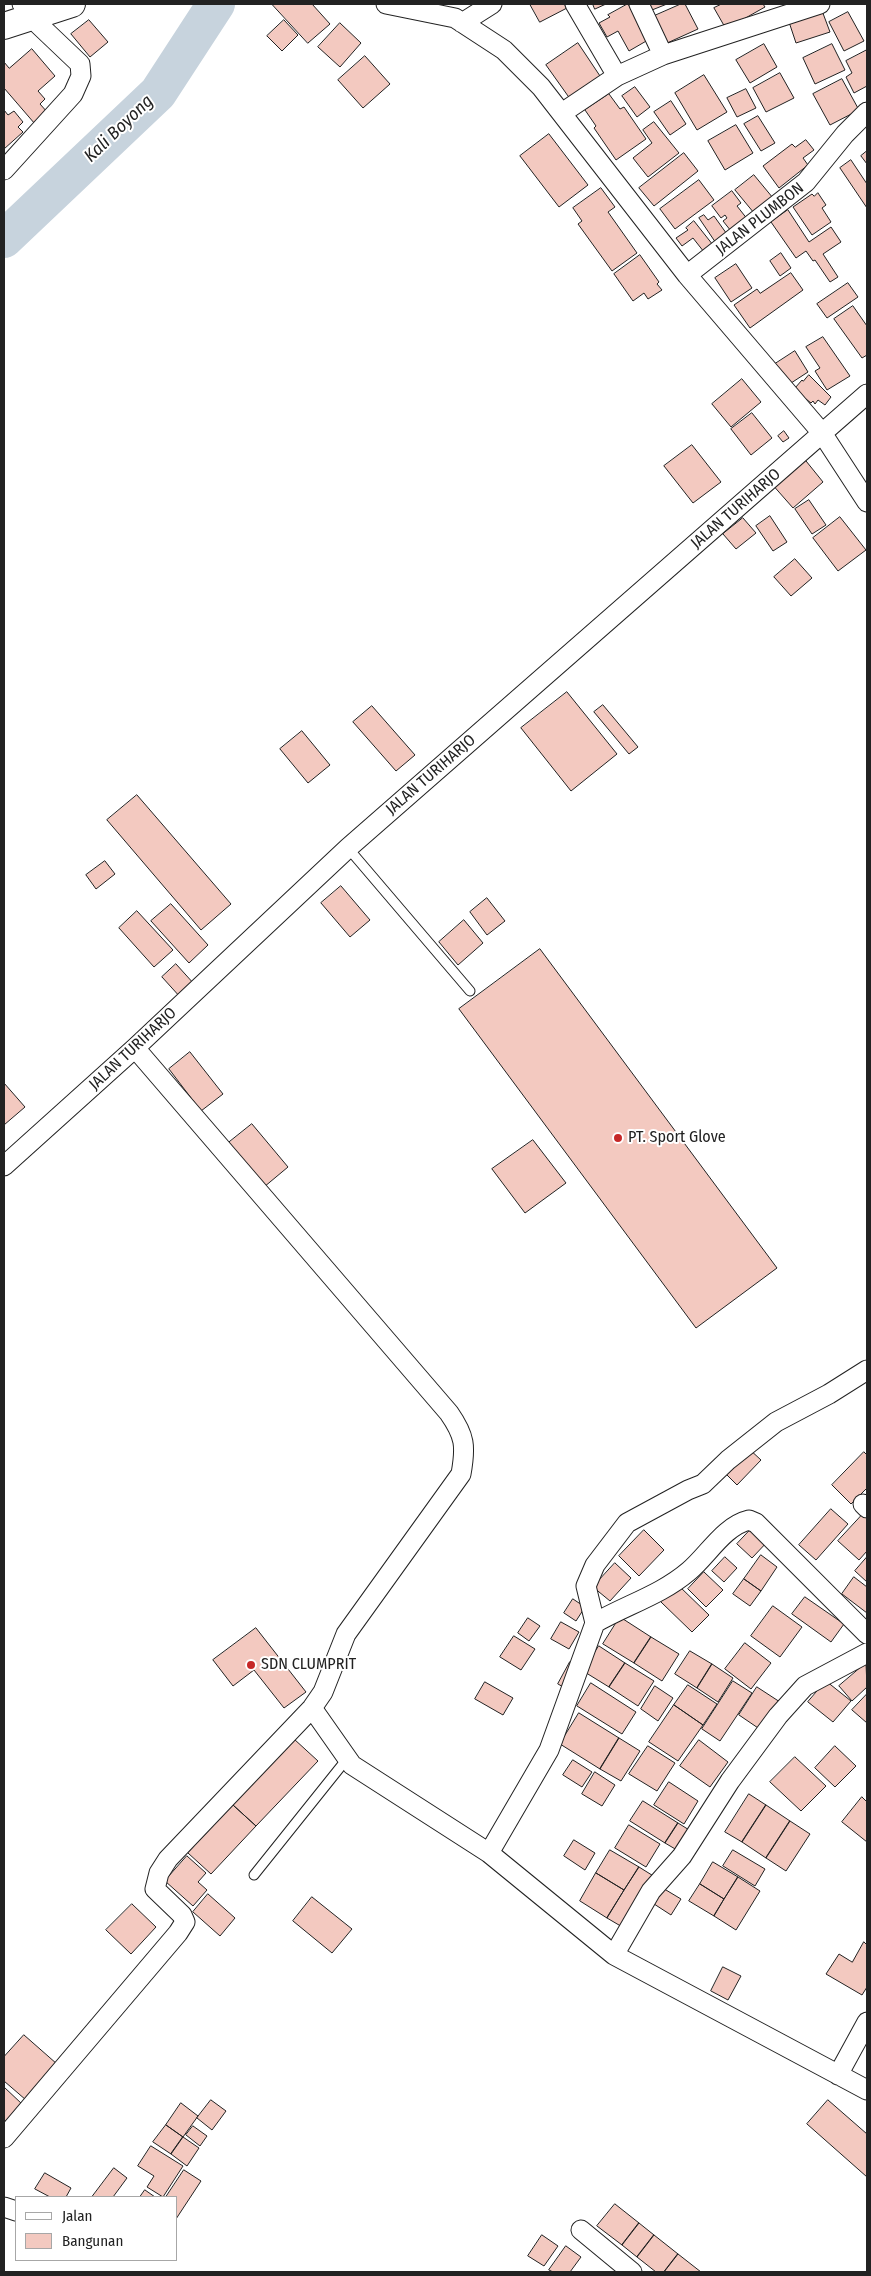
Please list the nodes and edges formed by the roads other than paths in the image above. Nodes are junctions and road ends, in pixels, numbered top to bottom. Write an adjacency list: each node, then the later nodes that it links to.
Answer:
1 (72, 4): 7 (main road)
2 (386, 4): 8 (street)
3 (492, 4): 8 (street)
4 (575, 4): 11 (street)
5 (639, 4): 10 (street)
6 (820, 4): 10 (street)
7 (27, 10): 9 (main road); 14 (street)
8 (462, 23): 13 (street)
9 (4, 26)
10 (663, 55): 11 (street)
11 (617, 76): 13 (street)
12 (867, 112): 15 (street, JALAN PLUMBON)
13 (562, 113): 15 (street)
14 (4, 170)
15 (687, 275): 17 (street)
16 (867, 394): 17 (street, JALAN TURIHARJO)
17 (822, 433): 18 (street); 19 (street, JALAN TURIHARJO)
18 (867, 502)
19 (348, 848): 20 (lane); 21 (street, JALAN TURIHARJO)
20 (470, 991)
21 (135, 1048): 22 (street, JALAN TURIHARJO); 27 (street)
22 (4, 1166)
23 (867, 1370): 24 (street)
24 (595, 1623): 25 (street); 29 (street)
25 (867, 1634)
26 (867, 1653): 31 (street)
27 (312, 1708): 28 (street); 35 (street)
28 (346, 1760): 29 (street); 30 (lane)
29 (488, 1853): 31 (street)
30 (254, 1875)
31 (614, 1955): 33 (street)
32 (867, 2022): 33 (street)
33 (838, 2075): 34 (street)
34 (867, 2090)
35 (4, 2138)
36 (581, 2230): 37 (street)
37 (632, 2272)

